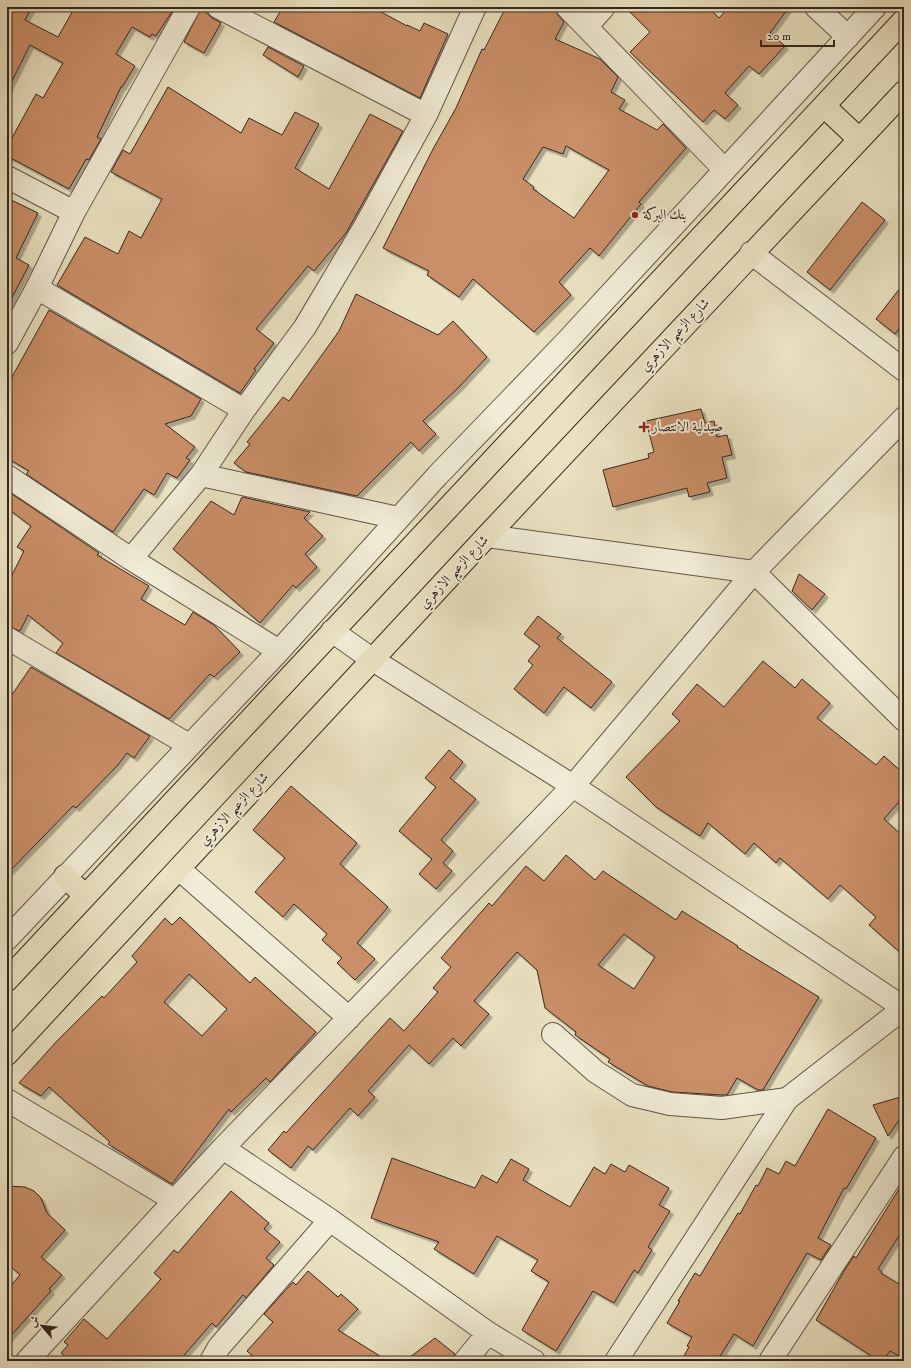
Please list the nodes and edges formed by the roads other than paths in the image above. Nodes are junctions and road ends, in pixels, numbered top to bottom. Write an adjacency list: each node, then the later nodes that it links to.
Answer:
1 (189, 7): 17 (street)
2 (218, 7): 13 (street)
3 (475, 7): 13 (street)
4 (567, 7): 9 (street)
5 (604, 7): 9 (street)
6 (816, 7): 10 (street)
7 (875, 7): 10 (street)
8 (904, 20): 12 (main road)
9 (587, 26): 15 (street)
10 (848, 37): 15 (street)
11 (904, 92): 14 (main road, شارع الزعيم الازهري)
12 (824, 106): 14 (main road); 30 (main road)
13 (426, 115): 22 (street)
14 (859, 139): 18 (main road, شارع الزعيم الازهري)
15 (724, 169): 26 (street)
16 (7, 177): 17 (street)
17 (74, 212): 19 (street)
18 (751, 253): 21 (street); 27 (main road, شارع الزعيم الازهري)
19 (37, 288): 20 (street); 22 (street)
20 (7, 343)
21 (904, 370)
22 (244, 410): 25 (street)
23 (904, 418): 29 (street)
24 (7, 476): 28 (street)
25 (200, 476): 26 (street); 28 (street)
26 (398, 518): 32 (street)
27 (487, 536): 29 (street); 33 (main road, شارع الزعيم الازهري)
28 (131, 559): 32 (street)
29 (754, 572): 34 (street); 36 (street)
30 (332, 631): 33 (street); 39 (main road)
31 (7, 639): 35 (street)
32 (278, 651): 35 (street)
33 (373, 660): 36 (street); 37 (main road, شارع الزعيم الازهري)
34 (904, 720)
35 (189, 745): 38 (street)
36 (573, 786): 42 (street); 43 (street)
37 (179, 869): 43 (street); 45 (main road, شارع الزعيم الازهري)
38 (65, 876): 39 (main road); 40 (street)
39 (85, 896): 41 (main road)
40 (7, 939)
41 (7, 980)
42 (904, 1008): 47 (street)
43 (349, 1018): 48 (street)
44 (553, 1034): 47 (street)
45 (7, 1054)
46 (7, 1100): 50 (street)
47 (787, 1100): 57 (street)
48 (223, 1148): 50 (street); 51 (street)
49 (904, 1157): 58 (street)
50 (174, 1200): 53 (street)
51 (330, 1220): 52 (street); 54 (street)
52 (488, 1333): 55 (street); 56 (street)
53 (27, 1361)
54 (211, 1361)
55 (465, 1361)
56 (534, 1361)
57 (616, 1361)
58 (770, 1361)

